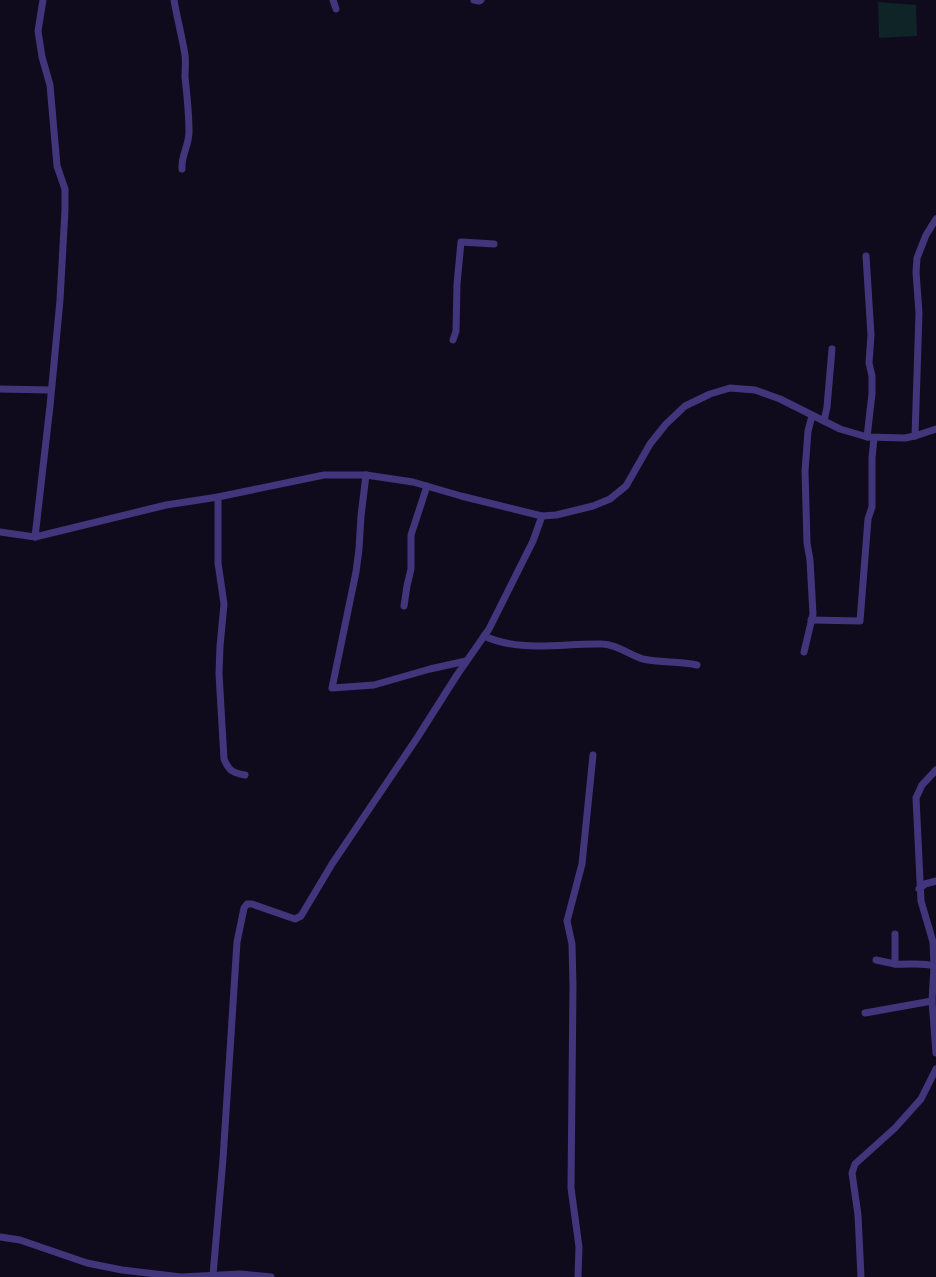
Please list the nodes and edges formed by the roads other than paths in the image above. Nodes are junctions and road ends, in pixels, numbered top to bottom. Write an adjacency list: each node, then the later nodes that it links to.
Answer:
1 (43, 0): 14 (street)
2 (174, 0): 7 (street)
3 (333, 0): 6 (street)
4 (474, 0): 5 (street)
5 (481, 0)
6 (336, 9)
7 (182, 169)
8 (936, 219): 18 (street)
9 (494, 244): 11 (street)
10 (866, 256): 19 (street)
11 (453, 340)
12 (832, 349): 16 (street)
13 (0, 389): 14 (street)
14 (51, 390): 25 (street)
15 (812, 416): 16 (street); 23 (street); 27 (street)
16 (824, 421): 19 (street)
17 (936, 429): 18 (street)
18 (915, 436): 19 (street)
19 (871, 438): 27 (street)
20 (366, 475): 21 (street); 22 (street); 30 (street)
21 (427, 486): 23 (street); 26 (street)
22 (218, 497): 25 (street); 34 (street)
23 (542, 516): 28 (street)
24 (0, 532): 25 (street)
25 (35, 537)
26 (404, 606)
27 (811, 620): 29 (street)
28 (484, 636): 30 (street); 31 (street)
29 (804, 652)
30 (466, 662): 47 (street)
31 (697, 664)
32 (593, 755): 49 (street)
33 (936, 770): 36 (street)
34 (244, 775)
35 (936, 881): 36 (street)
36 (919, 888): 38 (street)
37 (895, 934): 40 (street)
38 (934, 942): 41 (street)
39 (876, 960): 40 (street)
40 (895, 964): 41 (street)
41 (934, 966): 42 (street)
42 (932, 1001): 43 (street); 44 (street)
43 (865, 1013)
44 (936, 1053)
45 (936, 1069): 50 (street)
46 (0, 1237): 47 (street)
47 (213, 1275): 48 (street)
48 (271, 1277)
49 (578, 1277)
50 (861, 1277)

